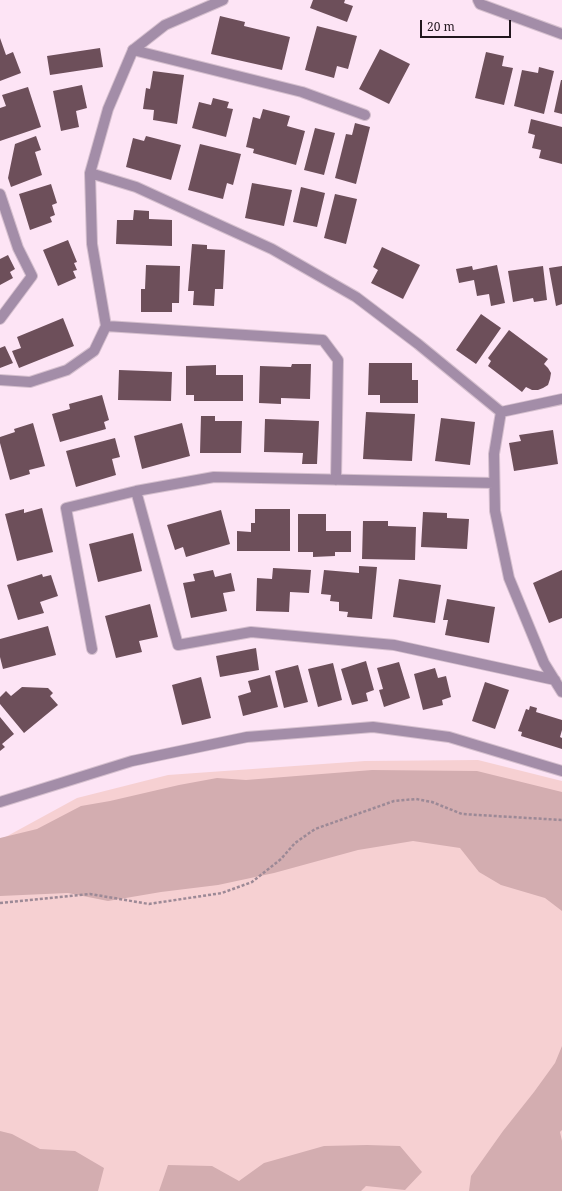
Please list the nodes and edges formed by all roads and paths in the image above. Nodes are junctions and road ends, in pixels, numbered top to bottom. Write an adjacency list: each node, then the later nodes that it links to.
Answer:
1 (223, 0): 4 (street)
2 (478, 0): 3 (street)
3 (562, 34)
4 (133, 50): 5 (street); 6 (street)
5 (365, 115)
6 (90, 173): 9 (street); 12 (street)
7 (0, 194): 8 (street)
8 (0, 319)
9 (106, 326): 10 (street); 13 (street)
10 (0, 380)
11 (562, 399): 12 (street)
12 (500, 412): 14 (street)
13 (336, 480): 14 (street); 15 (street)
14 (494, 483): 17 (street)
15 (136, 492): 16 (street); 17 (street)
16 (92, 649)
17 (555, 680): 18 (street)
18 (562, 692)
19 (562, 771): 20 (street)
20 (0, 802)
21 (562, 820): 22 (path)
22 (0, 903)

